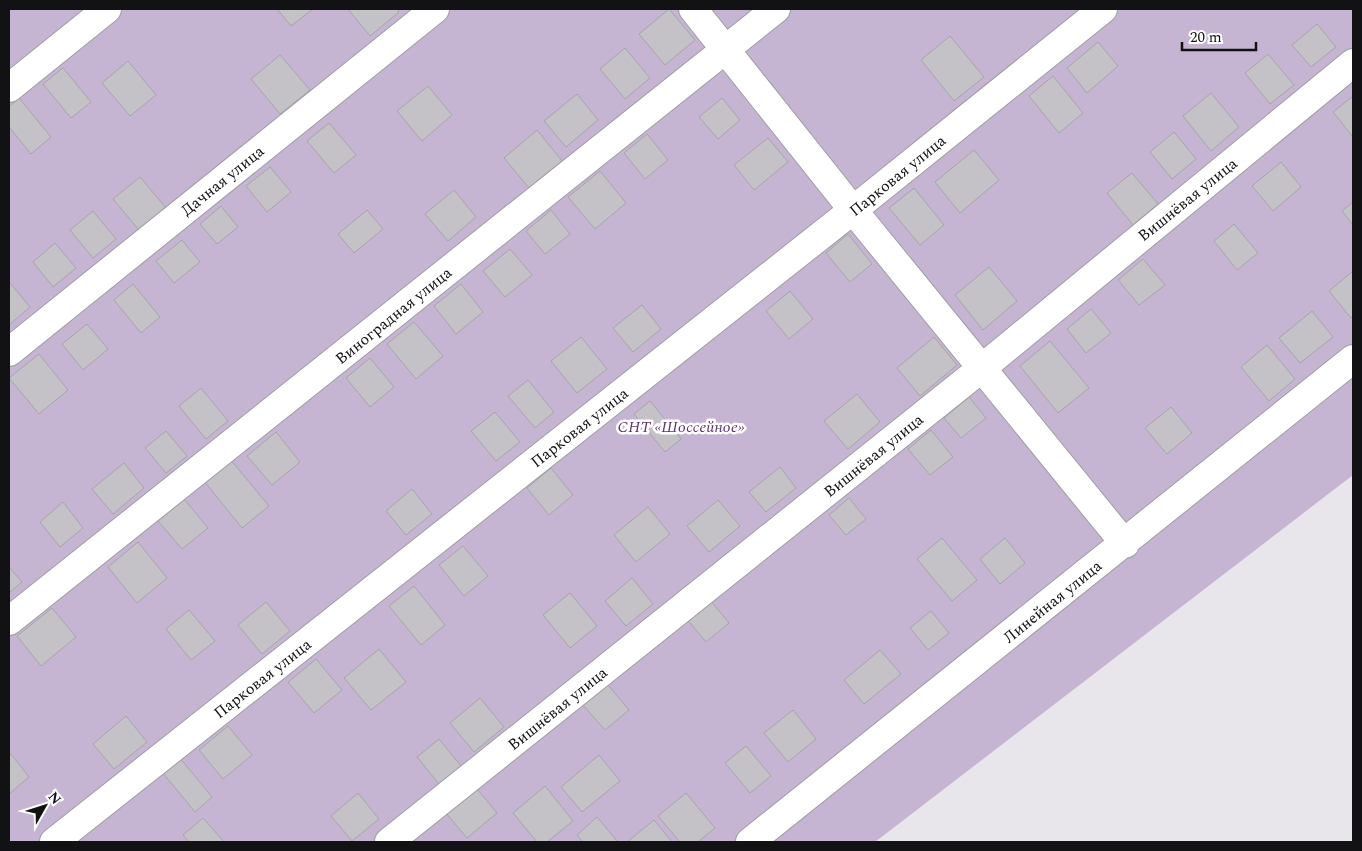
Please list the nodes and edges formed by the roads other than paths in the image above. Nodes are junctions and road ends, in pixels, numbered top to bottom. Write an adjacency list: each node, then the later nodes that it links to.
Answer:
1 (107, 9): 8 (street)
2 (435, 9): 10 (street, Дачная улица)
3 (693, 9): 6 (street)
4 (776, 9): 6 (street, Виноградная улица)
5 (1103, 9): 9 (street, Парковая улица)
6 (726, 50): 9 (street); 14 (street, Виноградная улица)
7 (1353, 63): 12 (street, Вишнёвая улица)
8 (9, 88)
9 (853, 210): 12 (street); 15 (street, Парковая улица)
10 (9, 352)
11 (1353, 359): 13 (street, Линейная улица)
12 (982, 368): 13 (street); 16 (street, Вишнёвая улица)
13 (1125, 544): 17 (street, Линейная улица)
14 (9, 621)
15 (54, 842)
16 (389, 842)
17 (750, 842)

